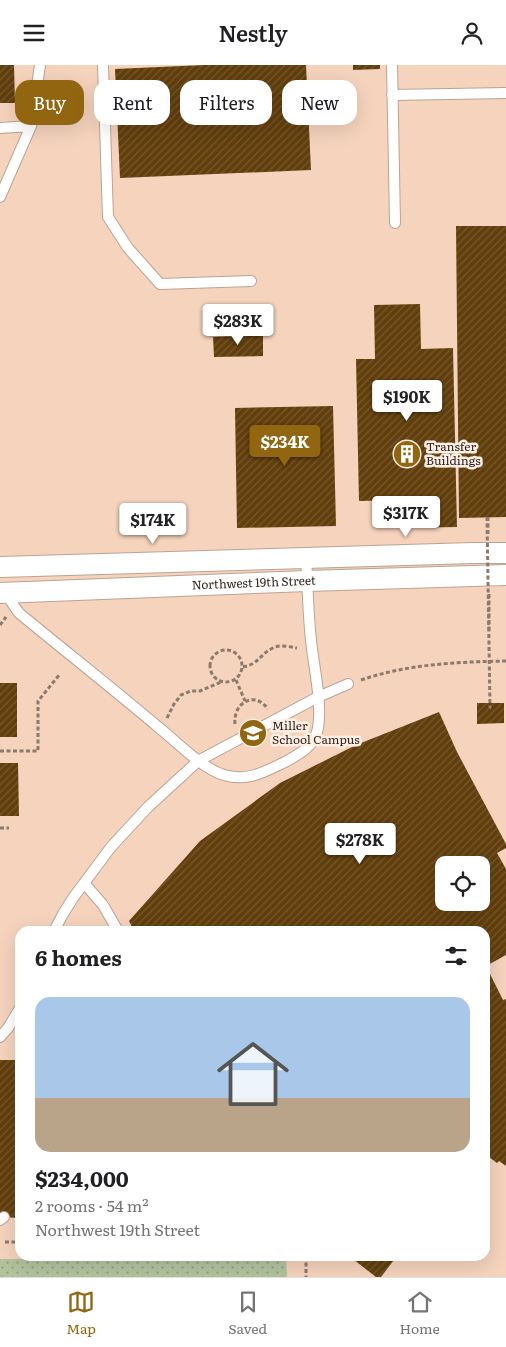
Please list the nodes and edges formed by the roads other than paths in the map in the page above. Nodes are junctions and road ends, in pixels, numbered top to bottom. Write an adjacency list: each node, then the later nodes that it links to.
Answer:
1 (40, 65): 6 (lane)
2 (103, 65): 10 (lane)
3 (392, 65): 5 (lane)
4 (506, 93): 5 (lane)
5 (392, 95): 9 (lane)
6 (32, 126): 7 (lane); 8 (lane)
7 (0, 128)
8 (0, 197)
9 (395, 223)
10 (251, 281)
11 (506, 553): 12 (street, Northwest 19th Street)
12 (306, 559): 13 (street, Northwest 19th Street); 15 (lane)
13 (0, 567)
14 (497, 579): 15 (street, Northwest 19th Street)
15 (307, 581): 16 (street, Northwest 19th Street); 18 (lane)
16 (1, 589): 19 (lane)
17 (348, 684): 18 (lane)
18 (318, 697): 19 (lane); 19 (lane)
19 (198, 761): 20 (lane)
20 (84, 883): 21 (lane); 22 (lane)
21 (57, 926)
22 (115, 926)
23 (15, 1016): 24 (lane)
24 (0, 1037)

